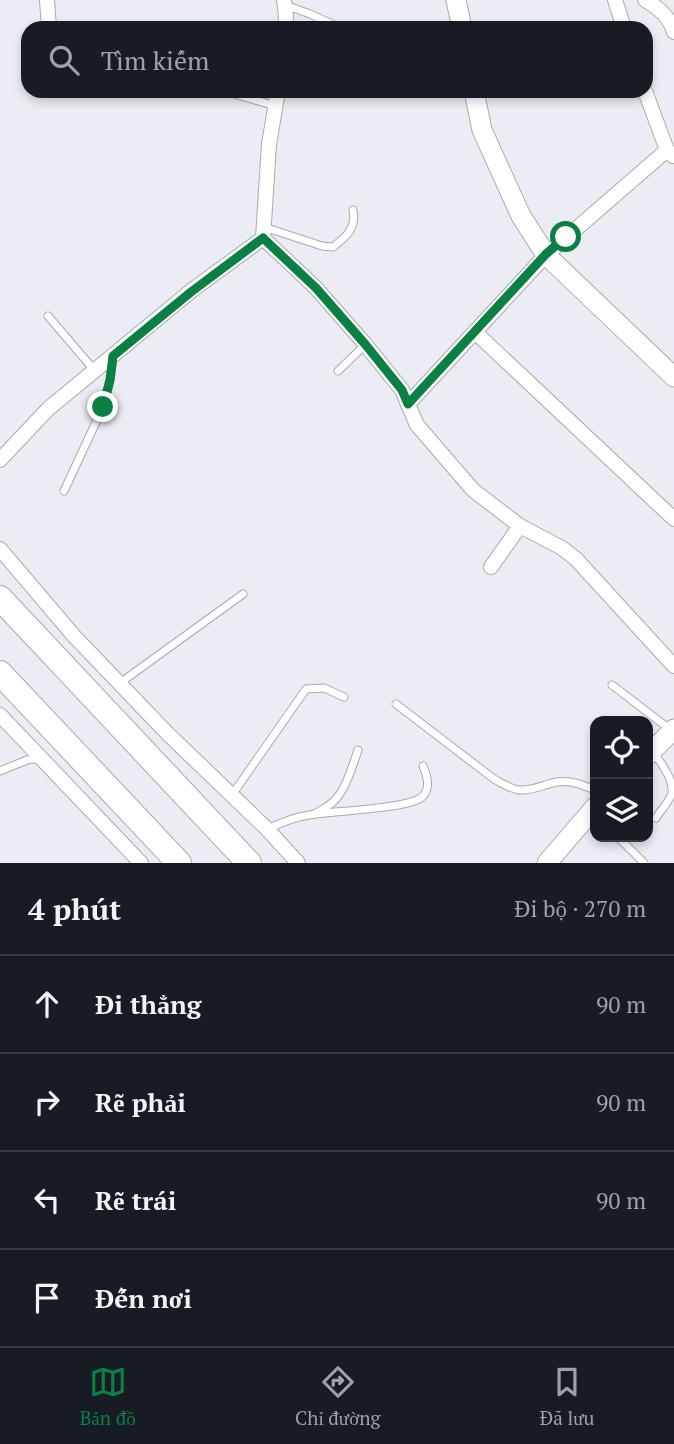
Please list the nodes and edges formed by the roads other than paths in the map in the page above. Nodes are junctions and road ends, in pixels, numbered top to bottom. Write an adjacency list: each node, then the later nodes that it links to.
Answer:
1 (47, 0): 6 (street)
2 (456, 0): 9 (street)
3 (615, 0): 10 (street)
4 (645, 0): 11 (street)
5 (284, 2): 7 (street); 8 (lane)
6 (49, 21)
7 (285, 21)
8 (326, 21)
9 (460, 21)
10 (622, 21)
11 (674, 32)
12 (248, 98): 16 (lane)
13 (277, 98): 16 (street)
14 (475, 98): 20 (street)
15 (648, 98): 17 (street)
16 (276, 106): 19 (street)
17 (671, 154): 20 (street)
18 (353, 211): 19 (lane)
19 (263, 232): 23 (street); 24 (street)
20 (546, 254): 22 (street); 27 (street)
21 (48, 316): 25 (lane)
22 (475, 332): 28 (street); 31 (street)
23 (365, 344): 26 (lane); 28 (street)
24 (113, 356): 25 (street); 30 (lane)
25 (95, 370): 29 (street)
26 (338, 372)
27 (674, 377)
28 (408, 404): 32 (street)
29 (0, 460)
30 (64, 491)
31 (674, 519)
32 (520, 526): 34 (street); 37 (street)
33 (0, 550): 39 (street)
34 (491, 567)
35 (243, 594): 39 (lane)
36 (0, 598): 60 (highway)
37 (674, 666)
38 (0, 673): 59 (highway)
39 (120, 683): 52 (street)
40 (612, 685): 44 (lane)
41 (344, 697): 52 (lane)
42 (396, 704): 51 (lane)
43 (0, 715): 48 (street)
44 (673, 730): 46 (street)
45 (358, 750): 53 (lane)
46 (653, 750)
47 (653, 757): 55 (lane)
48 (43, 758): 50 (lane); 58 (street)
49 (423, 766): 53 (lane)
50 (0, 771)
51 (590, 788)
52 (232, 796): 56 (street)
53 (315, 814): 56 (lane)
54 (590, 815): 62 (street)
55 (656, 818)
56 (267, 829): 61 (street)
57 (623, 842): 63 (lane)
58 (141, 863)
59 (179, 863)
60 (250, 863)
61 (298, 863)
62 (547, 863)
63 (645, 863)

